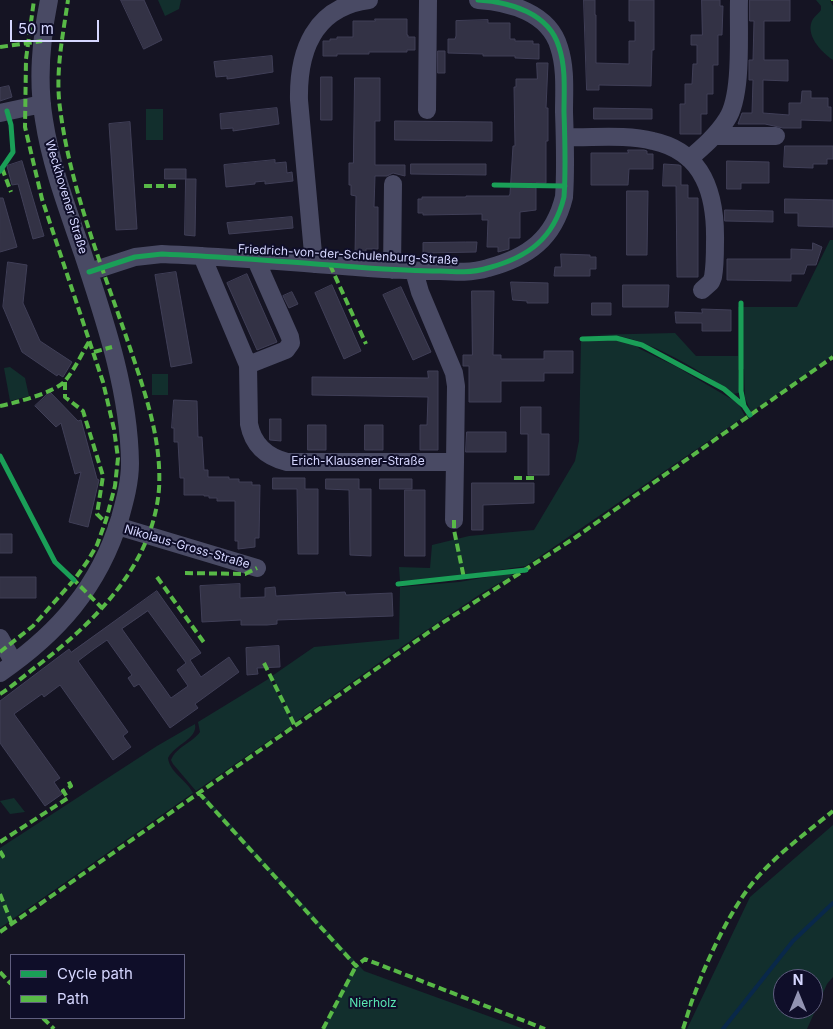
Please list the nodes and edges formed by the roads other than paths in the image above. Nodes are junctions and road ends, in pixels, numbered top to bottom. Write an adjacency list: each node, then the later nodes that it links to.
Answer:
1 (49, 0): 6 (street, Weckhovener Straße)
2 (369, 0): 16 (street, Friedrich-von-der-Schulenburg-Straße)
3 (428, 0): 7 (street)
4 (478, 0): 11 (street, Friedrich-von-der-Schulenburg-Straße)
5 (739, 0): 9 (street)
6 (42, 104): 8 (street); 19 (street, Weckhovener Straße)
7 (427, 110)
8 (0, 113)
9 (715, 136): 10 (street); 12 (street)
10 (776, 136)
11 (565, 137): 12 (street); 18 (street, Friedrich-von-der-Schulenburg-Straße)
12 (689, 159): 20 (street)
13 (393, 184): 17 (street, Friedrich-von-der-Schulenburg-Straße)
14 (202, 256): 15 (street, Friedrich-von-der-Schulenburg-Straße); 19 (street, Friedrich-von-der-Schulenburg-Straße); 21 (street, Erich-Klausener-Straße)
15 (256, 260): 16 (street, Friedrich-von-der-Schulenburg-Straße); 21 (street)
16 (314, 264): 17 (street, Friedrich-von-der-Schulenburg-Straße)
17 (392, 270): 18 (street, Friedrich-von-der-Schulenburg-Straße)
18 (414, 271): 22 (street)
19 (89, 272): 24 (street, Weckhovener Straße)
20 (702, 290)
21 (248, 365): 22 (street, Erich-Klausener-Straße)
22 (455, 462): 23 (street)
23 (454, 520)
24 (117, 526): 25 (street, Nikolaus-Gross-Straße); 27 (street, Weckhovener Straße)
25 (257, 568)
26 (0, 638): 27 (street)
27 (7, 668)

